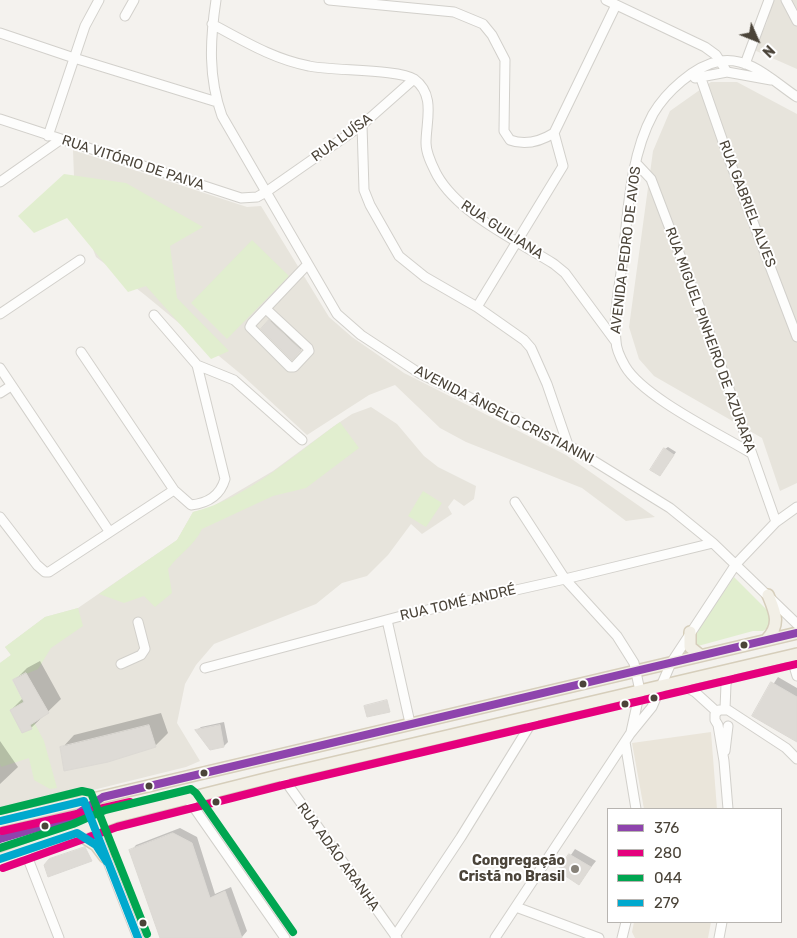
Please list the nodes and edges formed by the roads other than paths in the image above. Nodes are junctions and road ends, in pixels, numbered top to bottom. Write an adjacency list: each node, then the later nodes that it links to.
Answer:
1 (99, 0): 13 (street)
2 (134, 0): 9 (street)
3 (216, 0): 11 (street, AVENIDA ÂNGELO CRISTIANINI)
4 (329, 0): 24 (street)
5 (606, 0): 8 (street)
6 (769, 0): 15 (street)
7 (786, 0): 10 (street)
8 (616, 5): 14 (street); 24 (street)
9 (125, 16)
10 (797, 21)
11 (212, 24): 18 (street); 21 (street, AVENIDA ÂNGELO CRISTIANINI)
12 (0, 33): 13 (street)
13 (74, 58): 21 (street); 25 (street)
14 (720, 61): 15 (street, AVENIDA PEDRO DE AVOS); 16 (street); 17 (street, AVENIDA PEDRO DE AVOS)
15 (745, 64): 19 (street, AVENIDA PEDRO DE AVOS)
16 (727, 72): 17 (street, AVENIDA PEDRO DE AVOS); 19 (street, AVENIDA PEDRO DE AVOS)
17 (700, 74): 27 (street, AVENIDA PEDRO DE AVOS); 37 (street, RUA GABRIEL ALVES)
18 (414, 79): 23 (street, RUA LUÍSA); 30 (street, RUA GUILIANA)
19 (773, 80): 20 (street, AVENIDA PEDRO DE AVOS)
20 (796, 98)
21 (217, 102): 29 (street, AVENIDA ÂNGELO CRISTIANINI)
22 (0, 119): 25 (street, RUA VITÓRIO DE PAIVA)
23 (362, 125): 29 (street, RUA LUÍSA); 33 (street)
24 (554, 133): 30 (street)
25 (48, 136): 26 (street, RUA VITÓRIO DE PAIVA)
26 (60, 140): 28 (street); 29 (street, RUA VITÓRIO DE PAIVA)
27 (636, 163): 38 (street, AVENIDA PEDRO DE AVOS); 46 (street, RUA MIGUEL PINHEIRO DE AZURARA)
28 (0, 182)
29 (266, 192): 32 (street, AVENIDA ÂNGELO CRISTIANINI)
30 (518, 241): 33 (street); 38 (street, RUA GUILIANA)
31 (80, 260): 35 (street)
32 (307, 265): 34 (street); 45 (street, AVENIDA ÂNGELO CRISTIANINI)
33 (477, 307): 45 (street)
34 (266, 309): 34 (street)
35 (0, 314)
36 (154, 315): 40 (street)
37 (797, 337)
38 (616, 342): 46 (street, AVENIDA PEDRO DE AVOS)
39 (81, 352): 47 (street)
40 (197, 365): 44 (street); 47 (street)
41 (0, 368): 42 (street)
42 (12, 386): 43 (street); 52 (street)
43 (0, 393)
44 (302, 440)
45 (568, 445): 53 (street, AVENIDA ÂNGELO CRISTIANINI)
46 (752, 453): 51 (street, RUA MIGUEL PINHEIRO DE AZURARA)
47 (174, 490): 52 (street)
48 (515, 502): 55 (street)
49 (797, 508): 51 (street)
50 (0, 517): 52 (street)
51 (776, 522): 54 (street)
52 (108, 531)
53 (713, 542): 54 (street, AVENIDA ÂNGELO CRISTIANINI); 55 (street, RUA TOMÉ ANDRÉ)
54 (736, 564): 56 (street, AVENIDA ÂNGELO CRISTIANINI); 60 (street)
55 (565, 580): 57 (street, RUA TOMÉ ANDRÉ); 69 (street)
56 (768, 595): 59 (street, AVENIDA ÂNGELO CRISTIANINI); 62 (main road)
57 (386, 620): 67 (street, RUA TOMÉ ANDRÉ); 76 (street)
58 (138, 622): 66 (street)
59 (797, 624)
60 (690, 632): 63 (main road); 65 (street)
61 (797, 633): 62 (main road)
62 (768, 639): 63 (main road)
63 (700, 655): 65 (main road)
64 (794, 655): 68 (main road); 70 (street)
65 (671, 663): 69 (main road); 72 (street)
66 (121, 664)
67 (205, 668)
68 (732, 669): 71 (main road); 74 (street)
69 (637, 670): 73 (street); 76 (main road)
70 (797, 676)
71 (677, 682): 72 (main road); 74 (street)
72 (661, 686): 73 (main road); 80 (street)
73 (640, 691): 75 (main road); 80 (street)
74 (724, 711): 77 (street); 78 (street); 79 (street)
75 (535, 717): 84 (main road); 100 (street)
76 (410, 723): 86 (main road)
77 (718, 725): 78 (street); 83 (street)
78 (729, 725): 79 (street); 83 (street)
79 (757, 730): 82 (street)
80 (630, 734): 81 (street)
81 (625, 742): 87 (street); 97 (street)
82 (797, 759)
83 (724, 761): 88 (street)
84 (281, 775): 85 (main road); 100 (street, RUA ADÃO ARANHA)
85 (188, 799): 91 (main road); 103 (street)
86 (86, 805): 89 (street); 90 (main road); 91 (street)
87 (636, 808)
88 (728, 808)
89 (71, 818): 91 (street); 93 (street)
90 (0, 821)
91 (93, 825): 92 (main road); 95 (street)
92 (77, 832): 94 (main road); 95 (main road)
93 (0, 839)
94 (25, 850): 96 (main road); 101 (street)
95 (105, 857): 102 (street)
96 (0, 859)
97 (516, 907): 104 (street); 105 (street)
98 (626, 923): 106 (street)
99 (722, 923): 107 (street)
100 (396, 937)
101 (59, 938)
102 (138, 938)
103 (285, 938)
104 (495, 938)
105 (599, 938)
106 (622, 938)
107 (719, 938)

